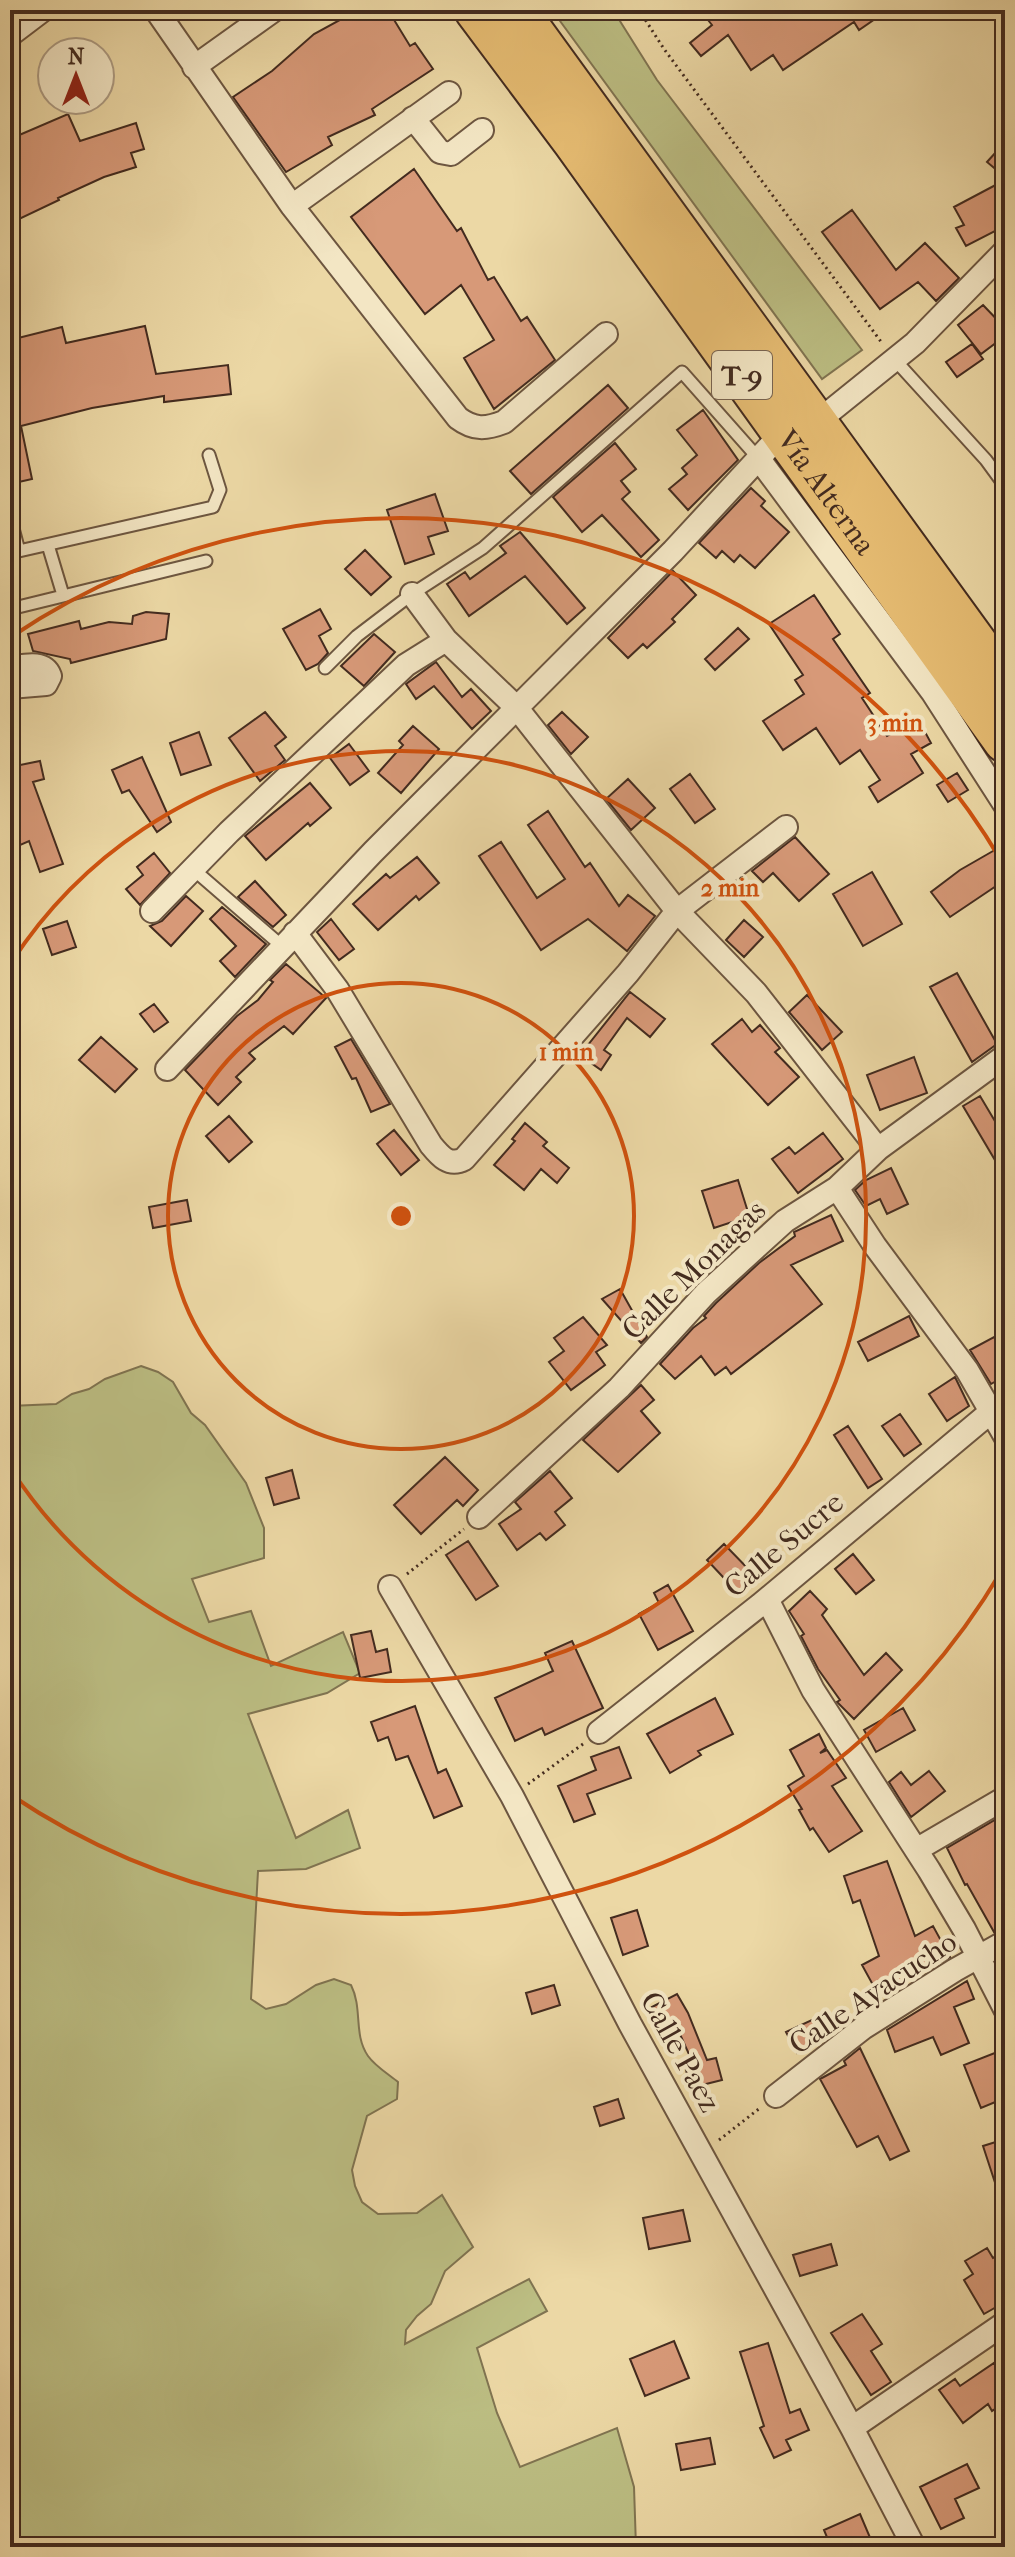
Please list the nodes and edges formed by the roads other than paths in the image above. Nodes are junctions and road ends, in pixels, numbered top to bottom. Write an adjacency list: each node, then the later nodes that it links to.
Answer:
1 (43, 10): 6 (street)
2 (156, 10): 7 (street)
3 (274, 10): 7 (street)
4 (476, 10): 15 (highway, Vía Alterna / T-9)
5 (516, 10): 15 (highway, Vía Alterna / T-9)
6 (10, 35)
7 (194, 67): 11 (street)
8 (449, 93): 9 (street)
9 (413, 118): 10 (street); 11 (street)
10 (482, 130)
11 (292, 206): 13 (street)
12 (1005, 251): 14 (street)
13 (606, 334)
14 (895, 360): 15 (street); 17 (lane)
15 (786, 438): 22 (lane); 28 (highway, Vía Alterna / T-9); 30 (street); 31 (highway, Vía Alterna / T-9); 32 (street)
16 (209, 455): 19 (lane)
17 (1005, 486)
18 (10, 517): 20 (lane)
19 (48, 545): 20 (lane); 23 (lane)
20 (14, 552)
21 (206, 561): 23 (lane)
22 (412, 594): 25 (street); 27 (lane)
23 (63, 595): 24 (lane)
24 (10, 609)
25 (446, 640): 30 (street); 34 (street)
26 (10, 668): 29 (street)
27 (325, 668)
28 (1005, 684)
29 (10, 687)
30 (516, 707): 36 (street); 37 (street)
31 (1005, 741)
32 (1005, 805)
33 (786, 827): 36 (street)
34 (193, 869): 35 (street); 37 (lane)
35 (152, 911)
36 (677, 911): 37 (street); 40 (street)
37 (289, 940): 39 (street)
38 (1005, 1056): 40 (street, Calle Monagas)
39 (167, 1069)
40 (878, 1149): 41 (street, Calle Monagas)
41 (837, 1188): 42 (street); 44 (street, Calle Monagas)
42 (998, 1406): 43 (street); 46 (street, Calle Sucre)
43 (1005, 1436)
44 (479, 1517)
45 (390, 1587): 55 (street, Calle Paez)
46 (767, 1599): 47 (street, Calle Sucre); 49 (street)
47 (599, 1732)
48 (1005, 1798): 49 (street)
49 (916, 1850): 51 (street)
50 (1005, 1942): 51 (street, Calle Ayacucho)
51 (979, 1957): 52 (street); 53 (street, Calle Ayacucho)
52 (1005, 2009)
53 (776, 2096)
54 (1005, 2323): 55 (street)
55 (852, 2428): 56 (street, Calle Paez)
56 (914, 2547)

